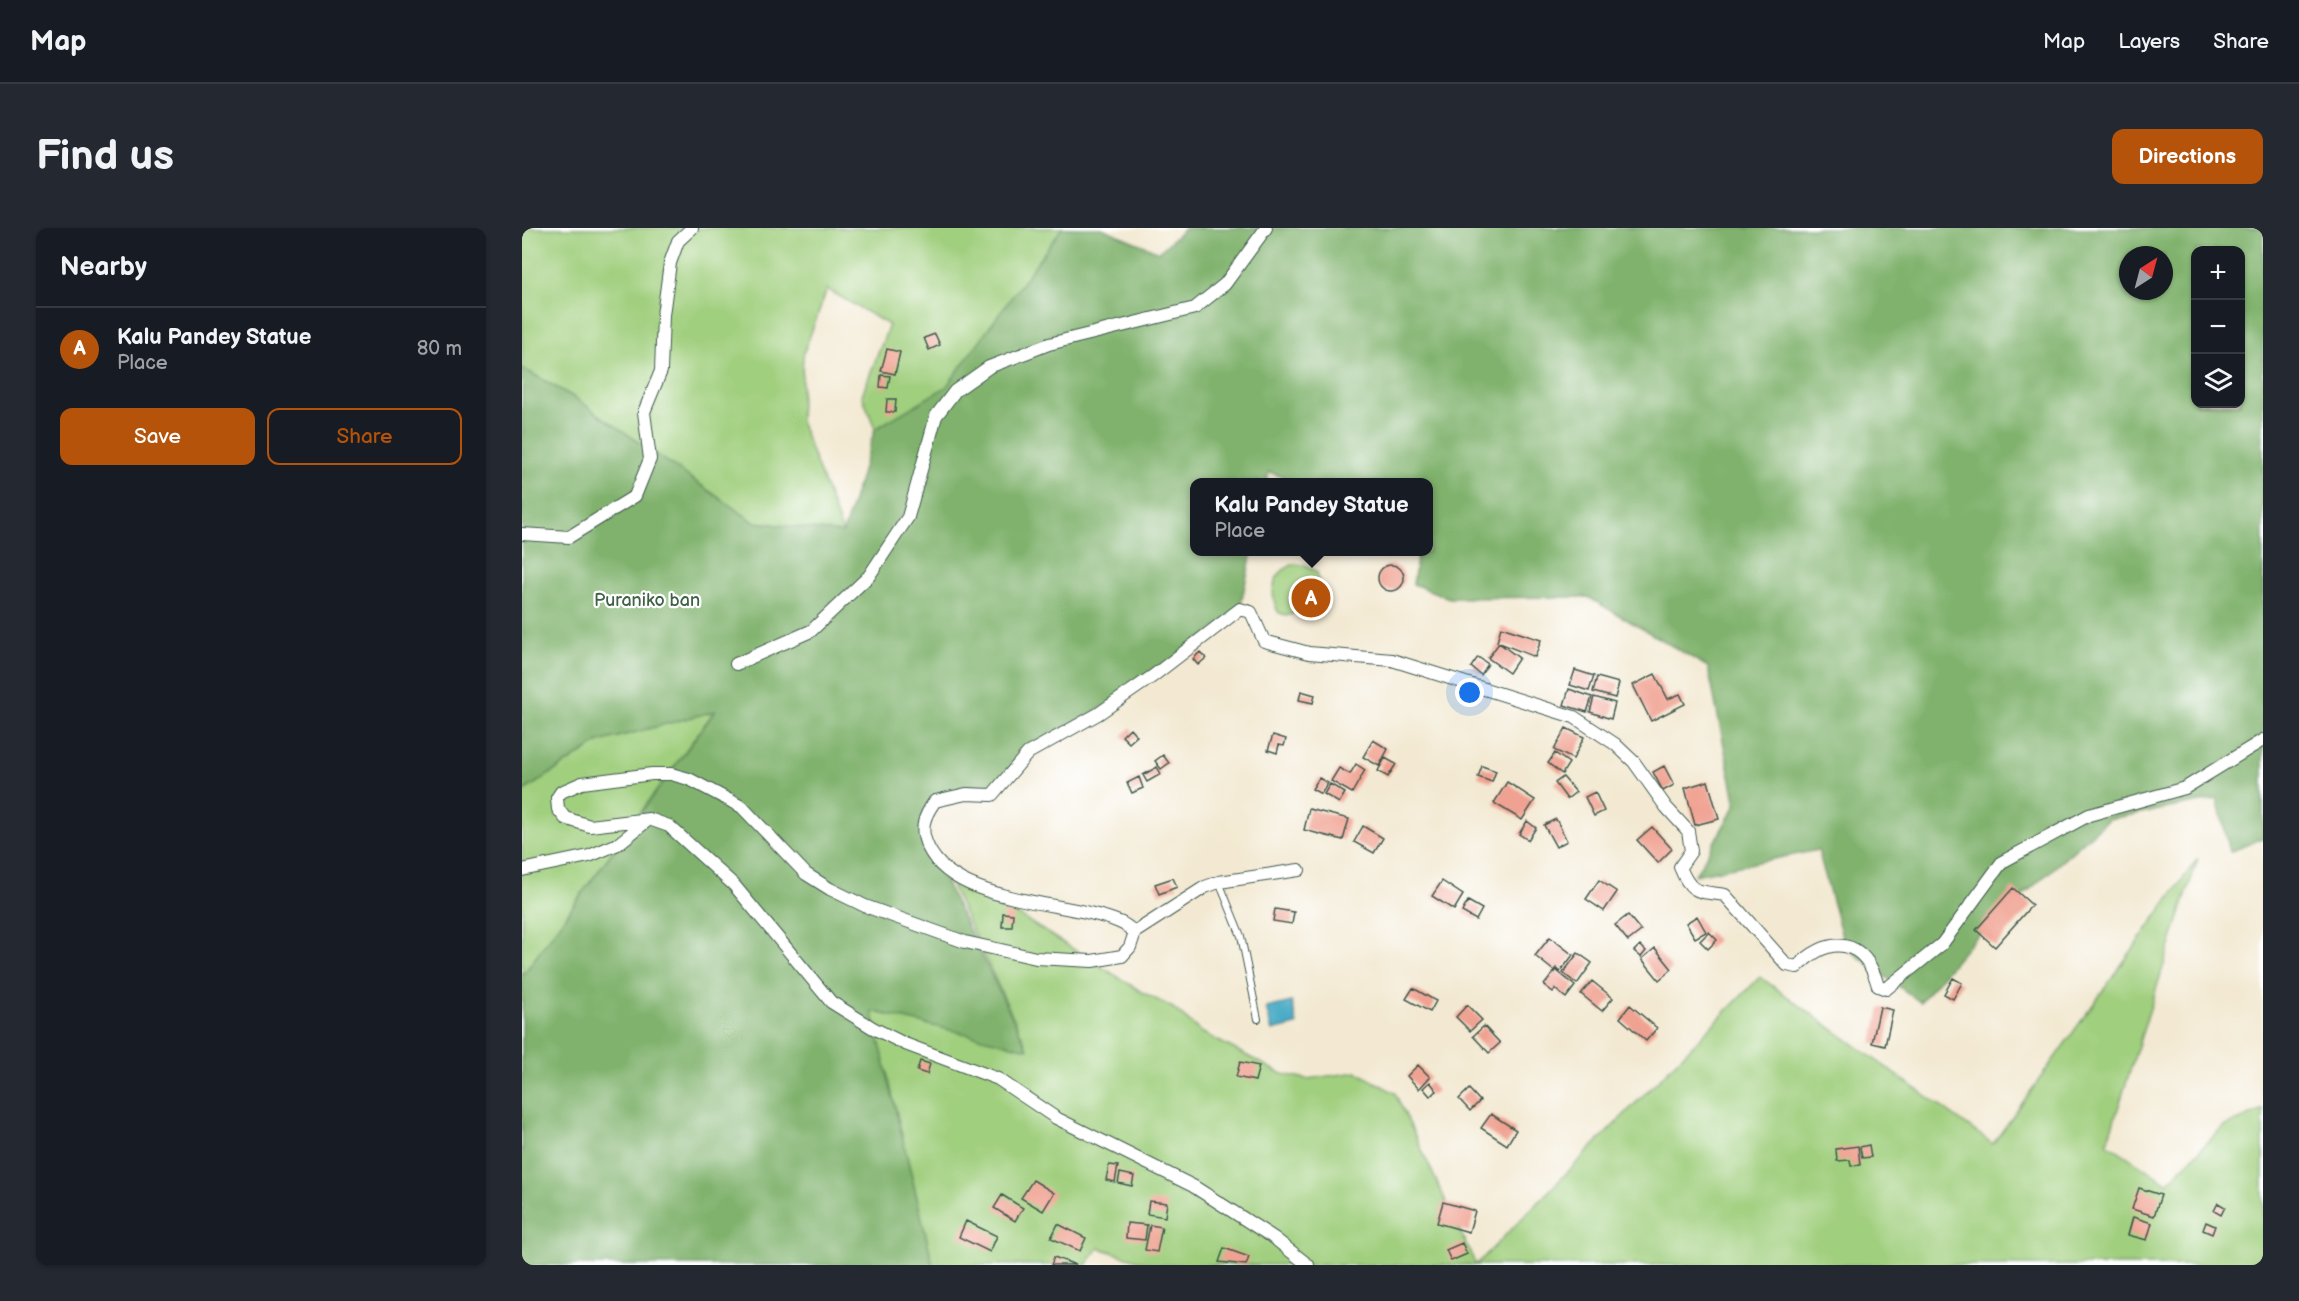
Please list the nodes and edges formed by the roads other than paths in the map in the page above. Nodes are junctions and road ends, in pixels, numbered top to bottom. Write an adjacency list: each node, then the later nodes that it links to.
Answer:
1 (692, 228): 3 (street)
2 (1266, 228): 4 (street)
3 (522, 534)
4 (736, 664)
5 (2263, 740): 10 (street)
6 (649, 819): 7 (street); 10 (street); 12 (street)
7 (522, 870)
8 (1299, 870): 9 (street)
9 (1219, 882): 10 (street); 11 (lane)
10 (1135, 932)
11 (1258, 1019)
12 (1308, 1265)

